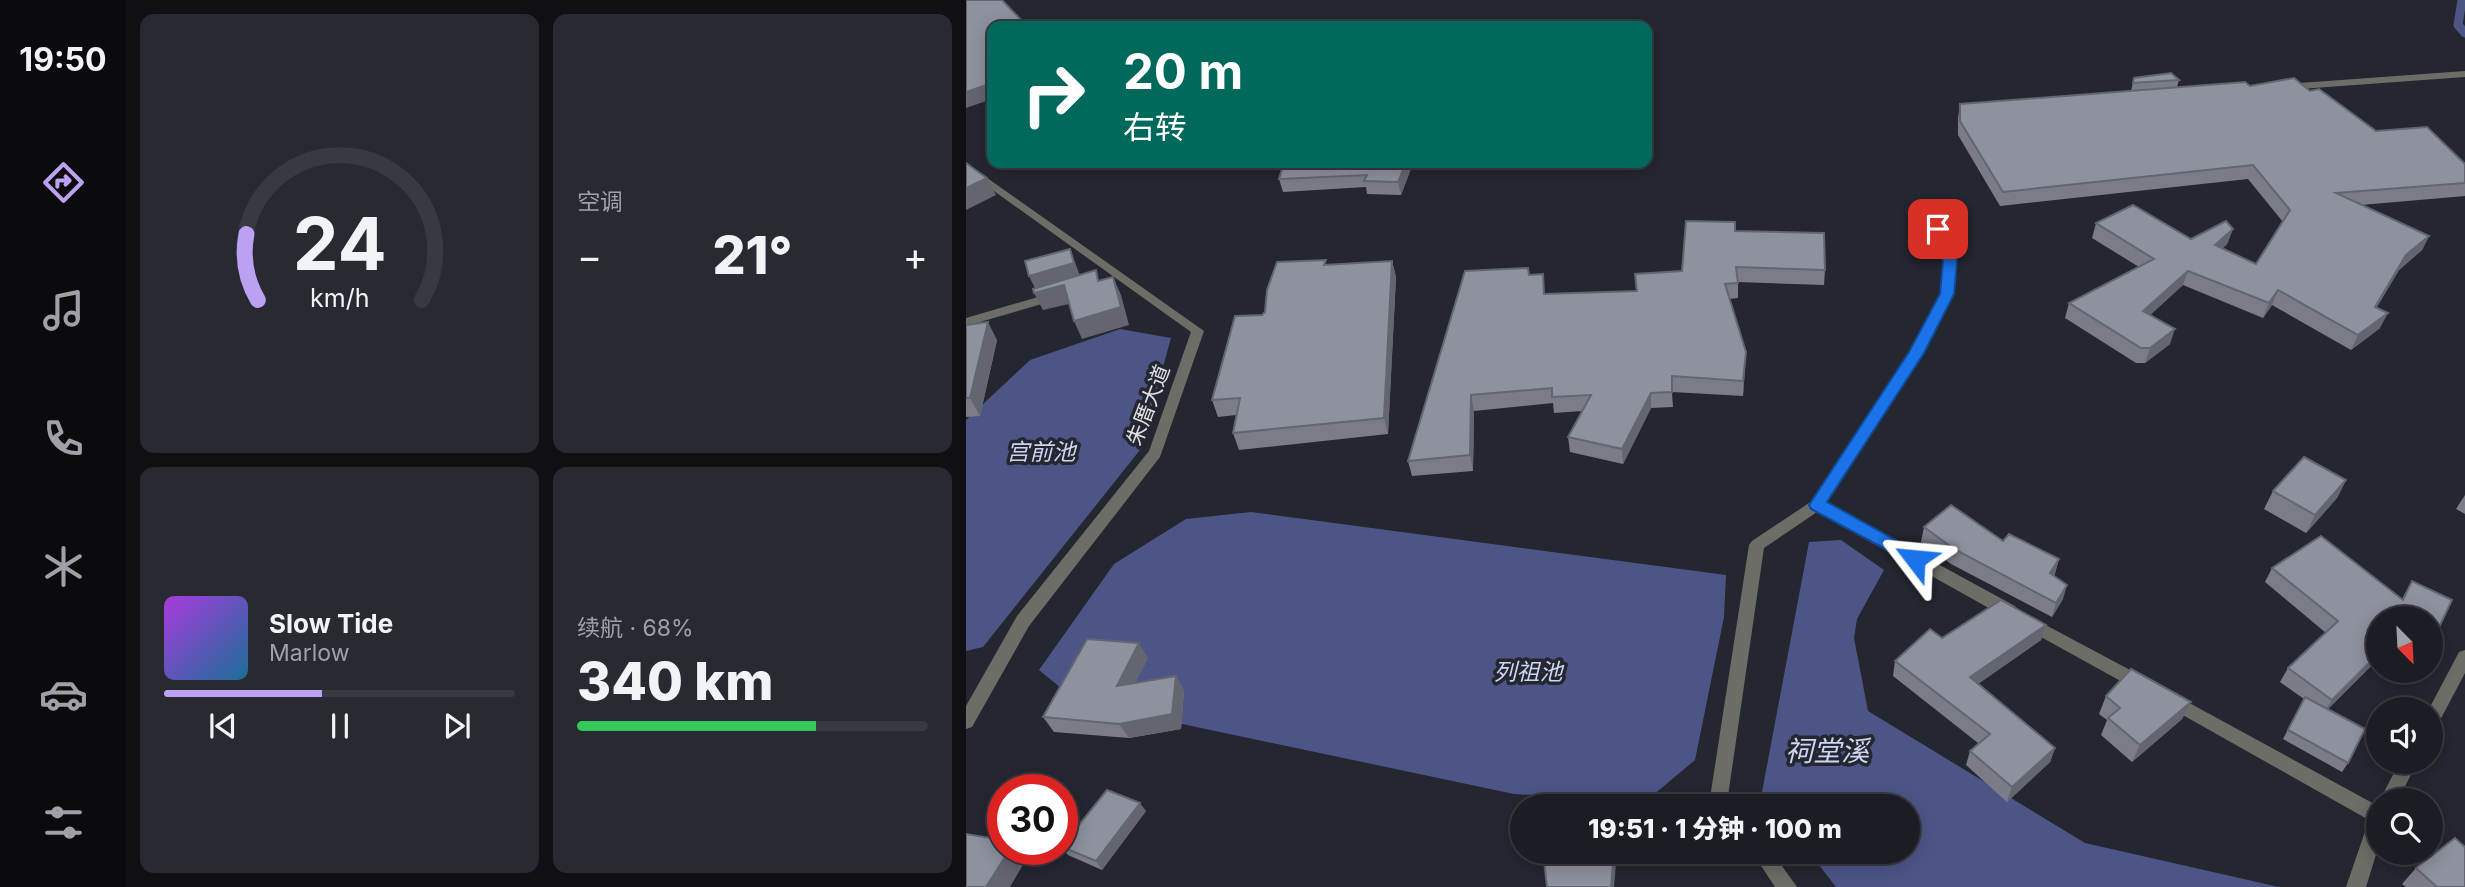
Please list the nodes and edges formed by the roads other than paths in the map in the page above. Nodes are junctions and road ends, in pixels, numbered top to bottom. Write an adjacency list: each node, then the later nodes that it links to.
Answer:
1 (2465, 74): 2 (street)
2 (2273, 87)
3 (966, 166): 10 (street, 朱厝大道)
4 (1938, 229): 7 (street)
5 (1069, 292): 6 (street)
6 (966, 322)
7 (1817, 505): 11 (street); 12 (street)
8 (2465, 657): 9 (street)
9 (2443, 698)
10 (966, 722)
11 (1720, 794)
12 (2366, 808)
13 (2366, 857): 16 (street)
14 (1770, 864): 15 (street)
15 (1787, 887)
16 (2356, 887)

